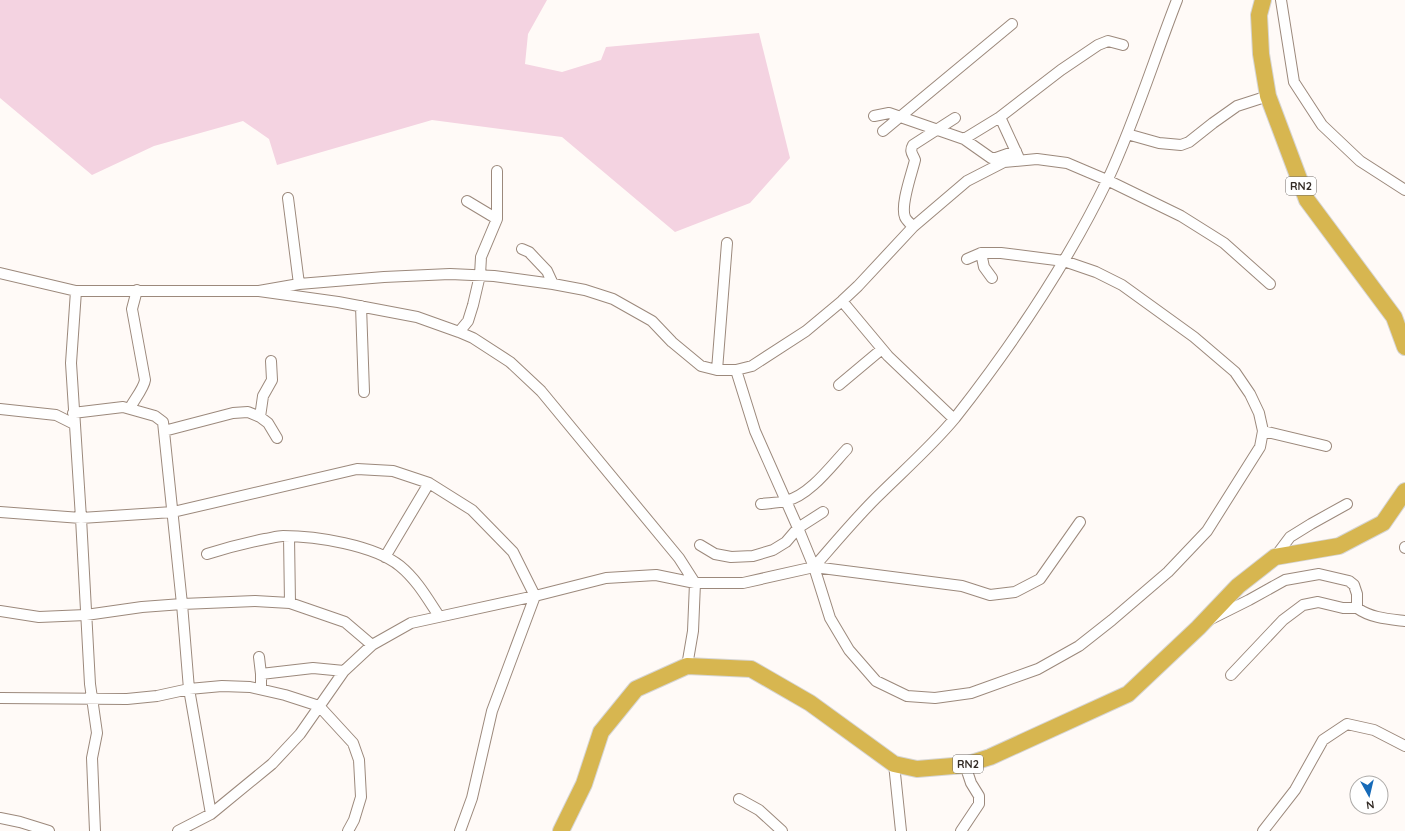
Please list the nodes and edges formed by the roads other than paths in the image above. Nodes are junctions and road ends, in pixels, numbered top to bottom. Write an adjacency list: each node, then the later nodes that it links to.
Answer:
1 (1178, 0): 13 (street)
2 (1263, 0): 6 (highway, RN2)
3 (1281, 0): 19 (street)
4 (1012, 24): 8 (street)
5 (1123, 45): 9 (street)
6 (1268, 96): 13 (street); 41 (highway, RN2)
7 (874, 116): 8 (street)
8 (900, 117): 11 (street); 12 (street)
9 (1000, 117): 14 (street); 15 (street)
10 (955, 118): 11 (street)
11 (938, 130): 14 (street); 23 (street)
12 (883, 131)
13 (1128, 134): 18 (street)
14 (964, 139): 15 (street)
15 (1016, 151): 16 (street)
16 (1021, 161): 18 (street); 23 (street)
17 (497, 171): 22 (street)
18 (1107, 180): 28 (street); 34 (street)
19 (1405, 190)
20 (288, 198): 32 (street)
21 (467, 201): 22 (street)
22 (497, 219): 30 (street)
23 (913, 227): 38 (street)
24 (727, 243): 44 (street)
25 (522, 249): 33 (street)
26 (981, 253): 27 (street); 28 (street); 31 (street)
27 (967, 259)
28 (1064, 261): 52 (street); 55 (street)
29 (0, 273): 35 (street)
30 (480, 275): 32 (street); 33 (street); 40 (street)
31 (992, 278)
32 (299, 284): 37 (street)
33 (553, 284): 44 (street)
34 (1270, 284)
35 (76, 290): 36 (street); 50 (street)
36 (137, 290): 37 (street); 48 (street)
37 (259, 291): 39 (street)
38 (842, 302): 42 (street); 45 (street)
39 (361, 306): 40 (street); 47 (street)
40 (459, 332): 76 (street)
41 (1405, 347)
42 (882, 349): 46 (street); 52 (street)
43 (271, 361): 51 (street)
44 (717, 370): 45 (street)
45 (736, 370): 61 (street)
46 (839, 385)
47 (364, 392)
48 (130, 408): 50 (street); 54 (street)
49 (0, 409): 53 (street)
50 (73, 413): 53 (street)
51 (260, 417): 54 (street); 56 (street)
52 (954, 419): 75 (street)
53 (74, 424): 67 (street)
54 (164, 431): 65 (street)
55 (1263, 431): 57 (street); 75 (street)
56 (277, 438)
57 (1326, 446)
58 (847, 449): 61 (street)
59 (429, 483): 65 (street); 73 (street); 77 (street)
60 (1405, 491): 74 (highway, RN2)
61 (786, 501): 62 (street); 69 (street)
62 (761, 504)
63 (1347, 504): 74 (street)
64 (0, 512): 67 (street)
65 (173, 512): 67 (street); 79 (street)
66 (823, 512): 69 (street)
67 (81, 518): 82 (street)
68 (1080, 522): 75 (street)
69 (798, 528): 71 (street); 75 (street)
70 (289, 537): 72 (street); 73 (street); 78 (street)
71 (700, 545)
72 (207, 554)
73 (385, 557): 83 (street)
74 (1275, 557): 85 (highway, RN2)
75 (814, 567): 76 (street)
76 (695, 583): 77 (street); 88 (street)
77 (535, 596): 83 (street); 107 (street)
78 (290, 603): 79 (street); 86 (street)
79 (182, 604): 82 (street); 92 (street)
80 (1357, 608): 84 (street); 85 (street); 91 (street)
81 (0, 611): 82 (street)
82 (86, 615): 95 (street)
83 (439, 616): 86 (street)
84 (1405, 621)
85 (1198, 628): 99 (highway, RN2)
86 (372, 645): 89 (street)
87 (259, 657): 90 (street)
88 (687, 666): 98 (highway, RN2); 108 (highway, RN2)
89 (344, 671): 90 (street); 96 (street)
90 (261, 674): 93 (street)
91 (1231, 675)
92 (189, 689): 93 (street); 95 (street); 101 (street)
93 (261, 689): 96 (street)
94 (0, 698): 95 (street)
95 (92, 699): 104 (street)
96 (319, 706): 101 (street); 106 (street)
97 (1405, 746): 112 (street)
98 (894, 764): 99 (highway, RN2); 110 (street)
99 (965, 766): 111 (street)
100 (739, 798): 109 (street)
101 (211, 814): 105 (street)
102 (0, 818): 103 (street)
103 (49, 831)
104 (95, 831)
105 (178, 831)
106 (348, 831)
107 (460, 831)
108 (560, 831)
109 (782, 831)
110 (901, 831)
111 (961, 831)
112 (1263, 831)

